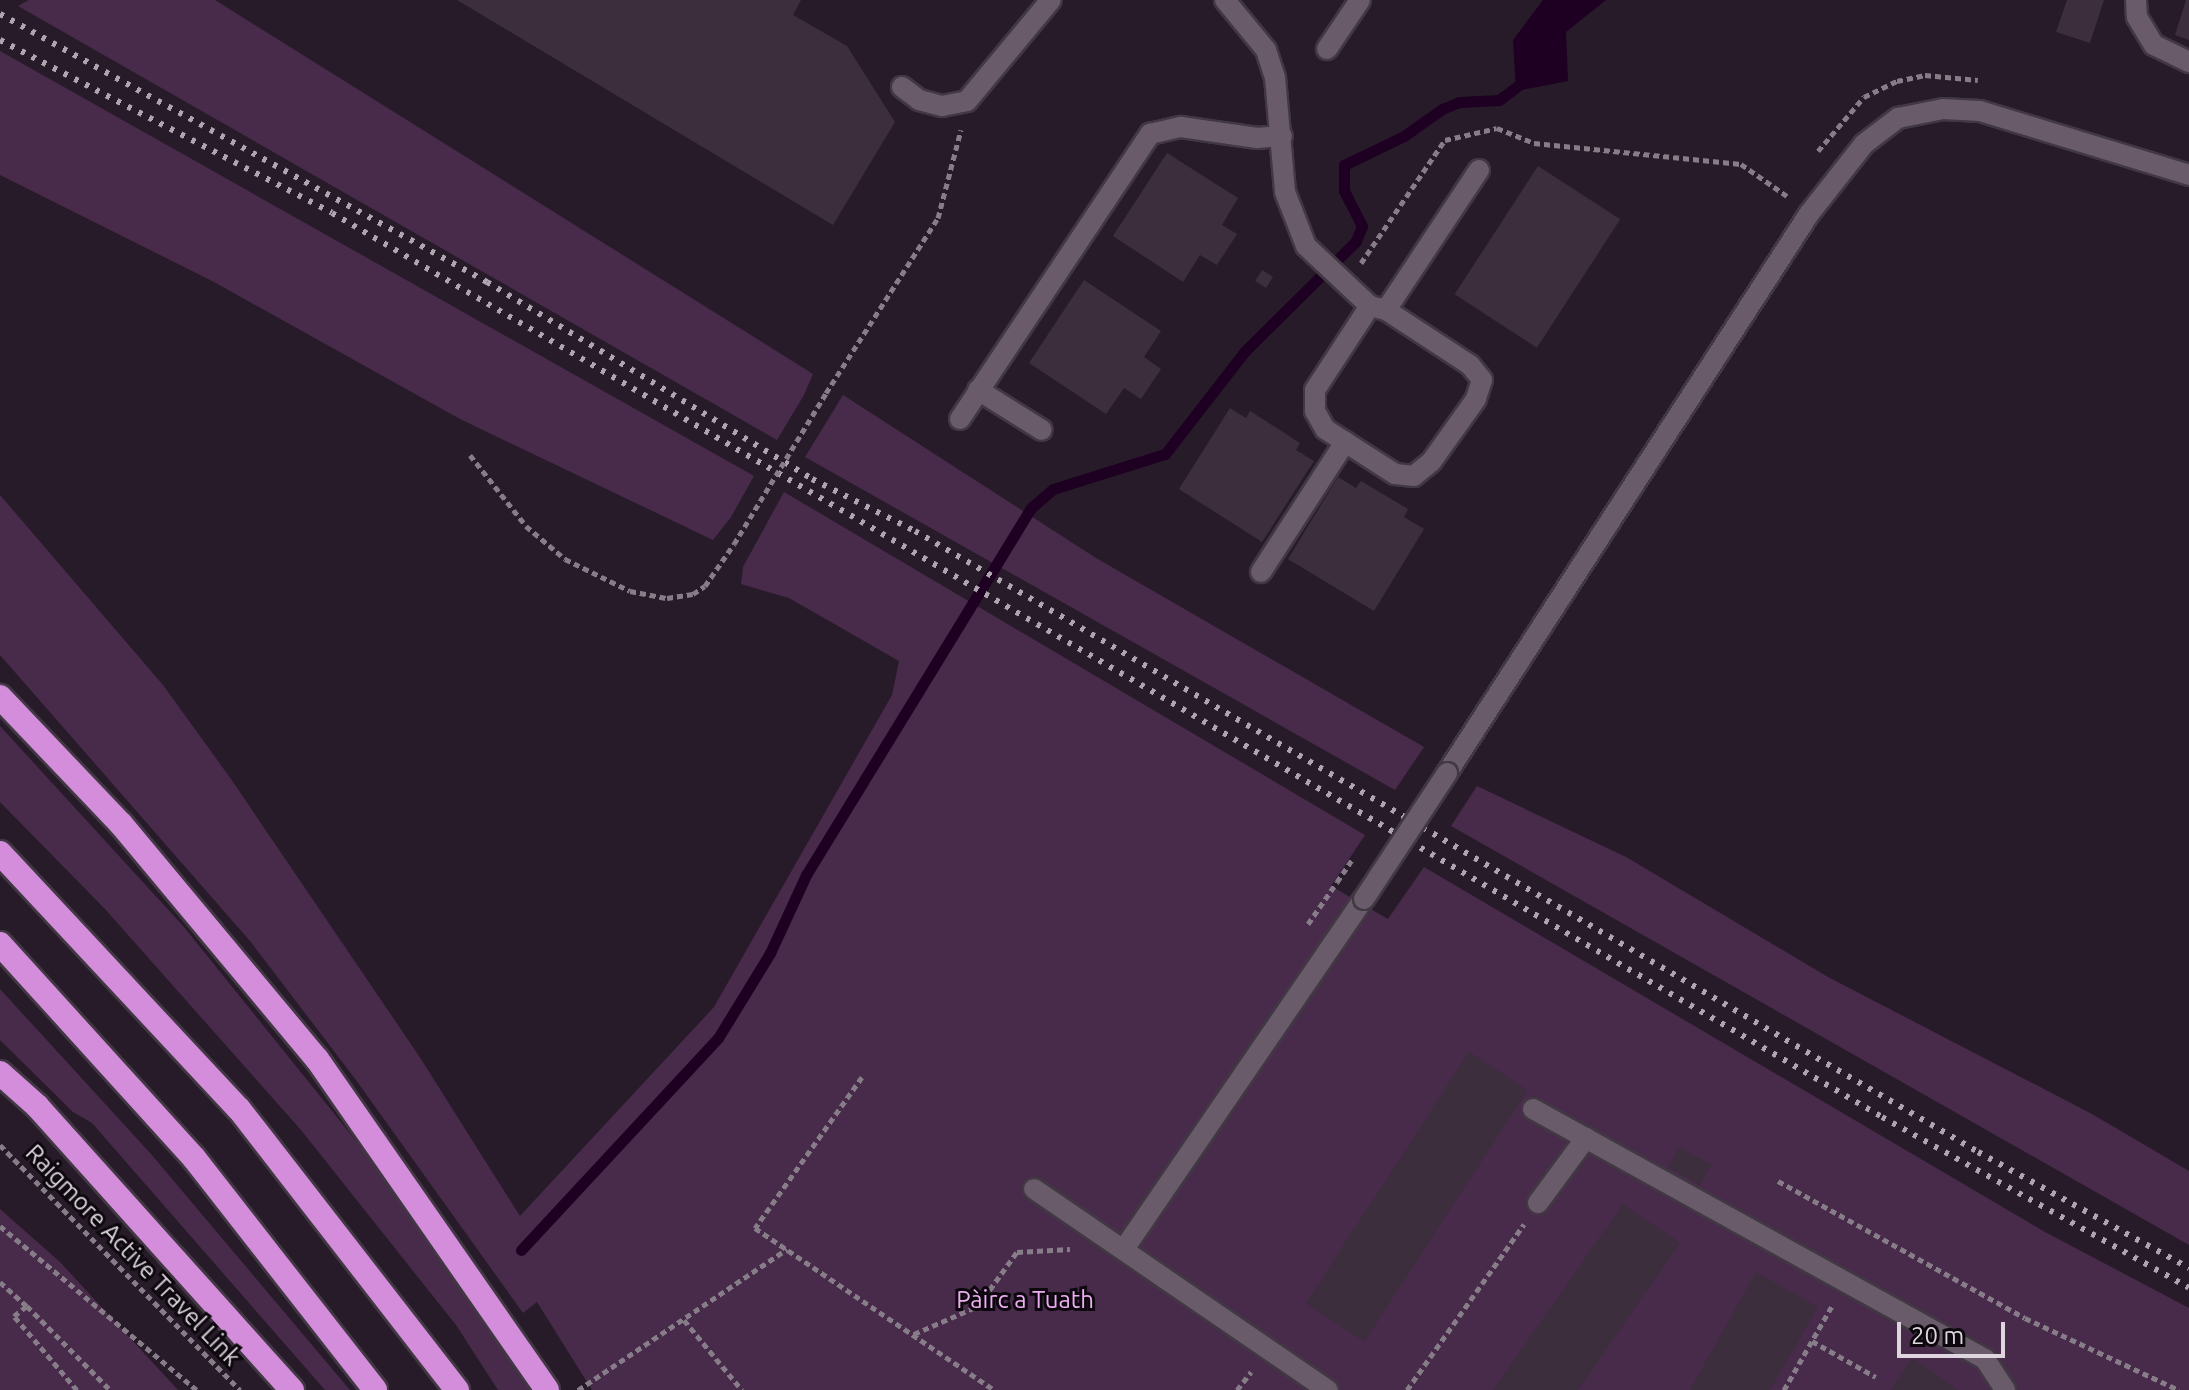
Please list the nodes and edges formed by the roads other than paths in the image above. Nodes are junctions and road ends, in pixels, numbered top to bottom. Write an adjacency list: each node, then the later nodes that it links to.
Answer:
1 (1051, 0): 7 (street)
2 (1225, 0): 8 (street)
3 (1360, 0): 5 (street)
4 (2136, 0): 6 (street)
5 (1327, 49)
6 (2189, 62)
7 (902, 87)
8 (1282, 136): 11 (street); 12 (street)
9 (1479, 170): 11 (street)
10 (2189, 175): 25 (street, bridge)
11 (1378, 308): 15 (street); 15 (street)
12 (978, 390): 13 (street); 14 (street)
13 (960, 419)
14 (1042, 430)
15 (1345, 442): 16 (street)
16 (1261, 572)
17 (0, 697): 29 (highway)
18 (0, 853): 28 (highway)
19 (0, 944): 27 (highway)
20 (0, 1073): 26 (highway)
21 (1533, 1109): 22 (street)
22 (1586, 1138): 24 (street); 31 (street)
23 (1034, 1189): 25 (street)
24 (1538, 1203)
25 (1124, 1249): 30 (street)
26 (292, 1390)
27 (375, 1390)
28 (457, 1390)
29 (547, 1390)
30 (1328, 1390)
31 (2005, 1390)

